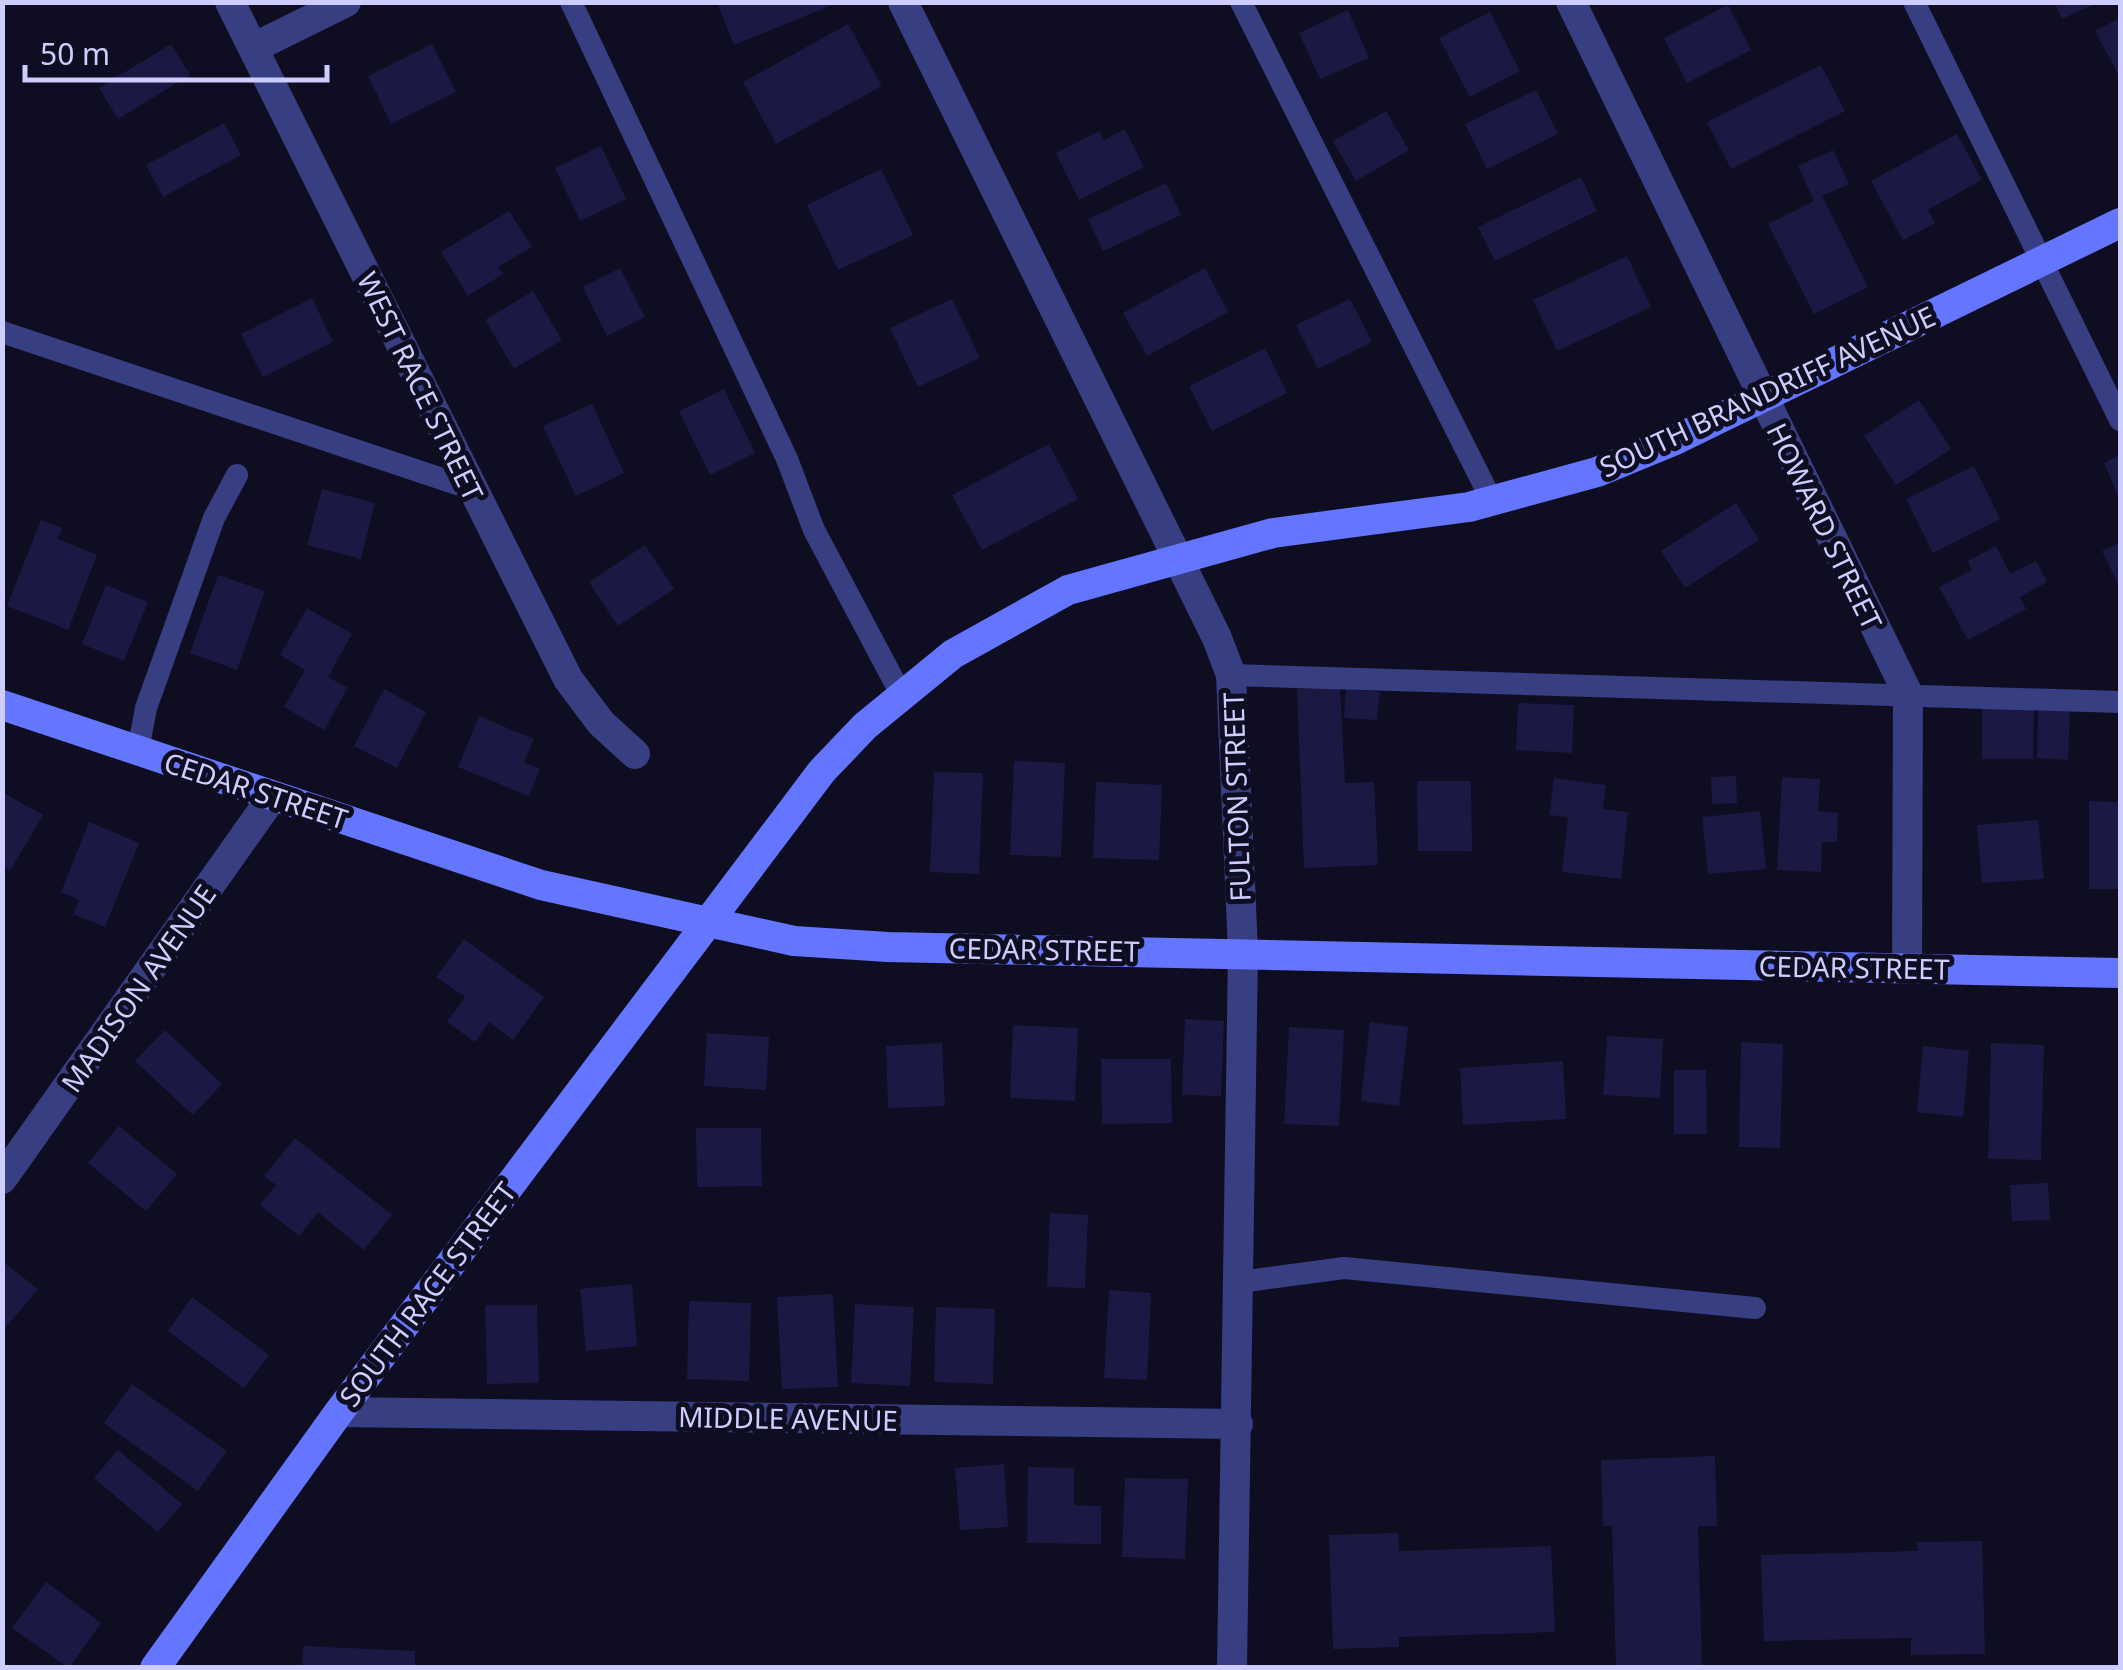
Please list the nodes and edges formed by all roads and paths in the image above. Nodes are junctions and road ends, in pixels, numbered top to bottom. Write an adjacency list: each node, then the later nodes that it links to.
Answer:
1 (230, 2): 8 (street, WEST RACE STREET)
2 (346, 2): 8 (street)
3 (571, 2): 20 (lane)
4 (903, 2): 17 (street, FULTON STREET)
5 (1241, 2): 16 (lane)
6 (1571, 2): 12 (street, HOWARD STREET)
7 (1914, 2): 10 (lane)
8 (253, 48): 15 (street, WEST RACE STREET)
9 (2120, 223): 10 (main road, SOUTH BRANDRIFF AVENUE)
10 (2041, 262): 12 (main road, SOUTH BRANDRIFF AVENUE); 13 (lane)
11 (2, 332): 15 (lane)
12 (1762, 398): 16 (main road, SOUTH BRANDRIFF AVENUE); 19 (street, HOWARD STREET)
13 (2120, 420)
14 (237, 475): 23 (lane)
15 (472, 490): 24 (street, WEST RACE STREET)
16 (1492, 501): 17 (main road, SOUTH BRANDRIFF AVENUE)
17 (1177, 557): 18 (street, FULTON STREET); 20 (main road, SOUTH BRANDRIFF AVENUE)
18 (1231, 675): 19 (lane); 27 (street, FULTON STREET)
19 (1908, 694): 21 (lane); 28 (street, HOWARD STREET)
20 (902, 696): 26 (main road, SOUTH BRANDRIFF AVENUE)
21 (2120, 702)
22 (2, 706): 23 (main road, CEDAR STREET)
23 (138, 751): 25 (main road, CEDAR STREET)
24 (635, 754)
25 (273, 796): 26 (main road, CEDAR STREET); 30 (street, MADISON AVENUE)
26 (704, 923): 27 (main road, CEDAR STREET); 33 (main road, SOUTH RACE STREET)
27 (1242, 952): 28 (main road, CEDAR STREET); 31 (street, FULTON STREET)
28 (1907, 968): 29 (main road, CEDAR STREET)
29 (2120, 973)
30 (2, 1179)
31 (1240, 1282): 32 (lane); 34 (street, FULTON STREET)
32 (1756, 1308)
33 (339, 1412): 34 (street, MIDDLE AVENUE); 35 (main road, SOUTH RACE STREET)
34 (1238, 1424): 36 (street, FULTON STREET)
35 (154, 1668)
36 (1232, 1668)

